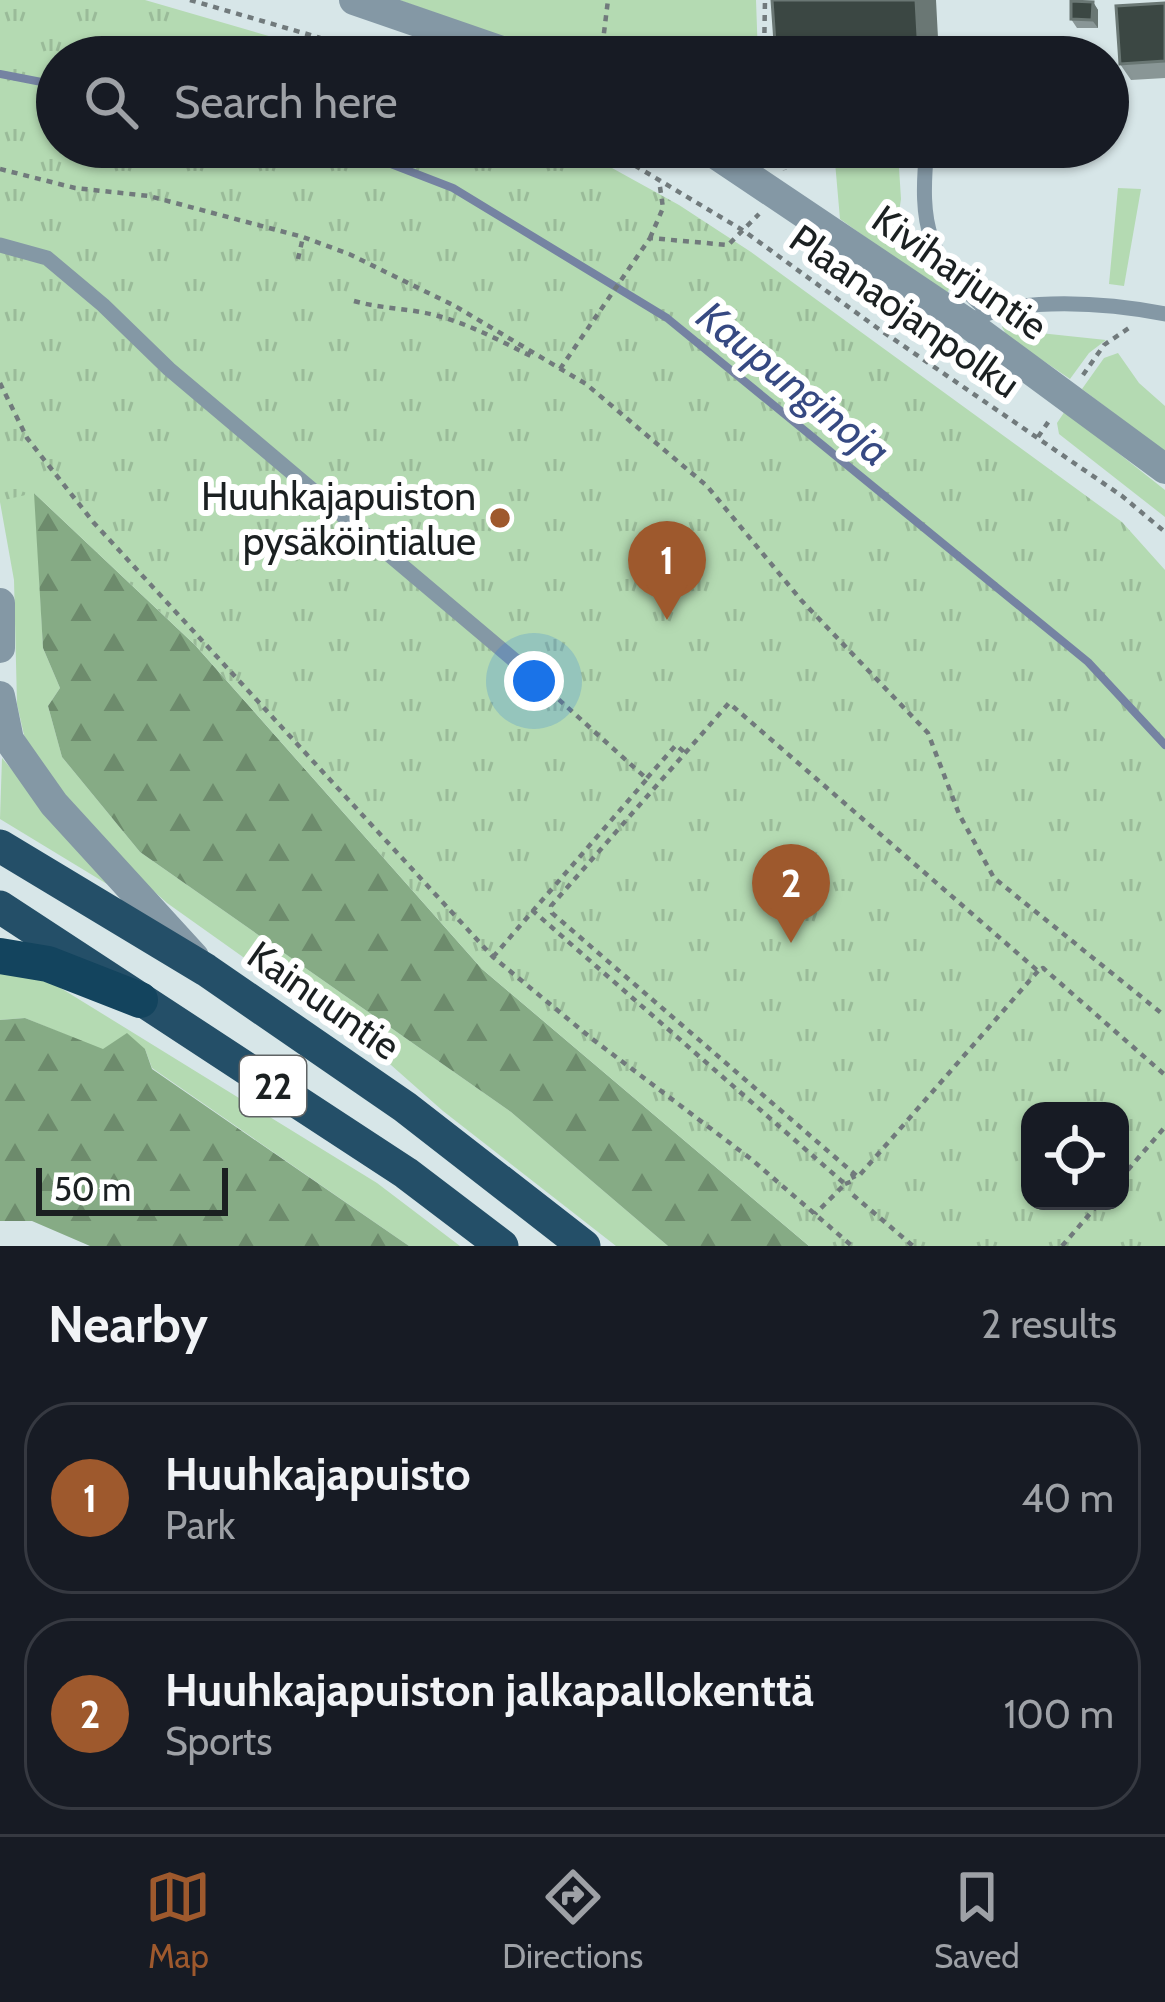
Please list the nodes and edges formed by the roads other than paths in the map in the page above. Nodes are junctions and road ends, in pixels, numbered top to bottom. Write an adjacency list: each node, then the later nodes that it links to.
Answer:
1 (354, 0): 2 (street)
2 (458, 36)
3 (738, 168): 7 (street, Kiviharjuntie)
4 (927, 168): 7 (lane)
5 (0, 245): 11 (lane)
6 (1159, 313): 7 (lane)
7 (977, 317): 8 (street, Kiviharjuntie)
8 (1165, 470)
9 (0, 604): 10 (street)
10 (0, 648)
11 (520, 665)
12 (0, 696): 16 (street)
13 (0, 845): 16 (highway, Kainuuntie / 22)
14 (0, 907): 17 (highway, 22)
15 (0, 956): 17 (highway)
16 (206, 970): 19 (highway, Kainuuntie / 22)
17 (140, 1000): 18 (highway, 22)
18 (502, 1246)
19 (584, 1246)

